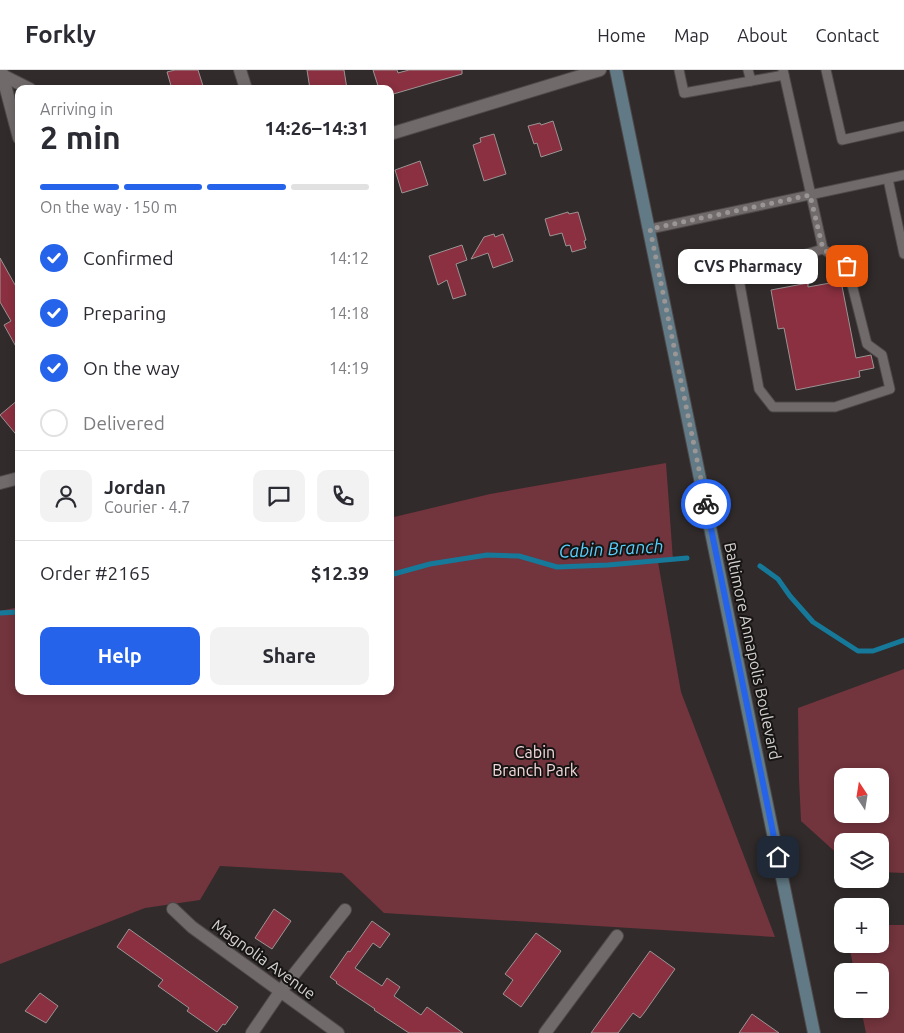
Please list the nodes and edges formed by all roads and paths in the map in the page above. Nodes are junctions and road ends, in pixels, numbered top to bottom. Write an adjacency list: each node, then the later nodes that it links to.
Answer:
1 (240, 70): 11 (street)
2 (600, 70): 14 (street)
3 (616, 70): 18 (main road, Baltimore Annapolis Boulevard)
4 (679, 70): 9 (lane)
5 (748, 70): 9 (lane)
6 (826, 70): 13 (lane)
7 (783, 72): 9 (lane); 17 (lane)
8 (1, 73): 10 (street); 12 (street)
9 (751, 81)
10 (23, 85)
11 (245, 85)
12 (15, 124)
13 (904, 126)
14 (394, 133)
15 (904, 175): 16 (lane)
16 (888, 178): 17 (lane); 20 (lane)
17 (810, 195): 18 (lane); 19 (lane)
18 (650, 229): 30 (main road, Baltimore Annapolis Boulevard)
19 (823, 249): 19 (lane)
20 (904, 254)
21 (15, 479): 22 (street)
22 (0, 482)
23 (173, 909): 26 (street, Magnolia Avenue)
24 (344, 910): 26 (street)
25 (617, 936): 29 (street)
26 (280, 992): 27 (street); 28 (street, Magnolia Avenue)
27 (252, 1033)
28 (338, 1033)
29 (545, 1033)
30 (814, 1033)

